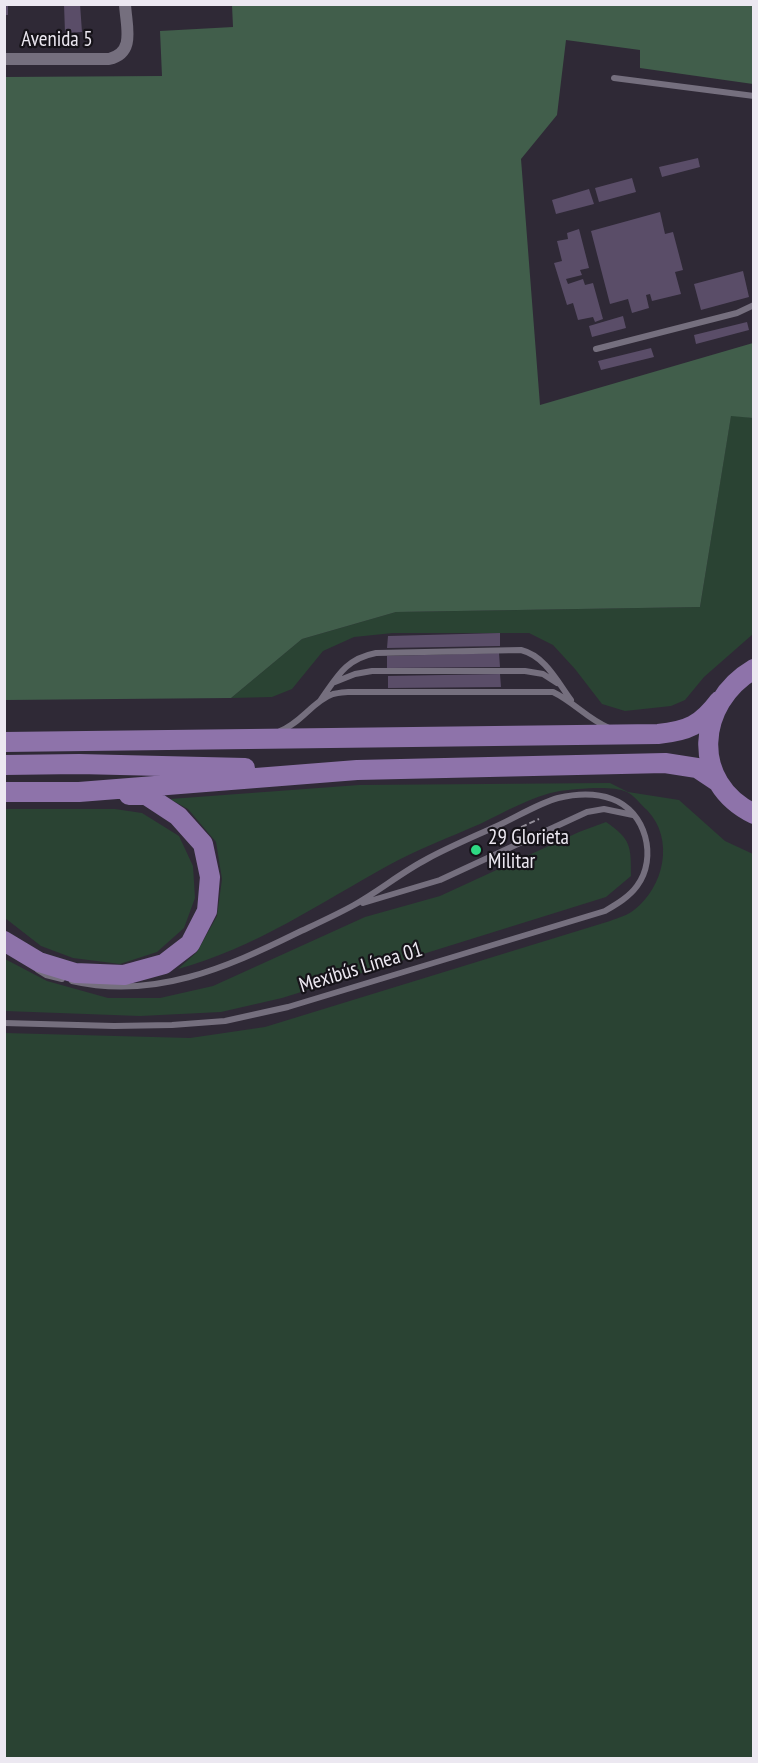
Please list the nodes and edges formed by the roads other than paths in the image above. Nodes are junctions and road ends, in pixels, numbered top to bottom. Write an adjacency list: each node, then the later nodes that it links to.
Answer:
1 (124, 4): 2 (street, Avenida 5)
2 (4, 59)
3 (614, 78): 4 (lane)
4 (753, 96)
5 (753, 305): 6 (lane)
6 (596, 349)
7 (753, 669): 10 (main road)
8 (333, 683): 9 (lane); 9 (lane); 11 (lane)
9 (560, 685): 12 (lane)
10 (719, 701): 13 (main road); 18 (main road)
11 (318, 703): 12 (lane); 14 (lane)
12 (579, 710): 13 (lane)
13 (636, 734): 14 (main road)
14 (239, 740): 15 (main road)
15 (7, 743)
16 (4, 765): 17 (main road)
17 (357, 770): 18 (main road); 20 (main road)
18 (718, 782): 21 (main road)
19 (4, 792): 20 (main road)
20 (79, 792): 26 (main road)
21 (753, 814)
22 (635, 816): 23 (lane); 23 (lane); 28 (lane, Mexibús Línea 01)
23 (353, 906): 27 (lane)
24 (4, 941): 26 (main road)
25 (30, 965): 27 (lane)
26 (75, 973): 27 (lane)
27 (168, 982)
28 (4, 1023)

